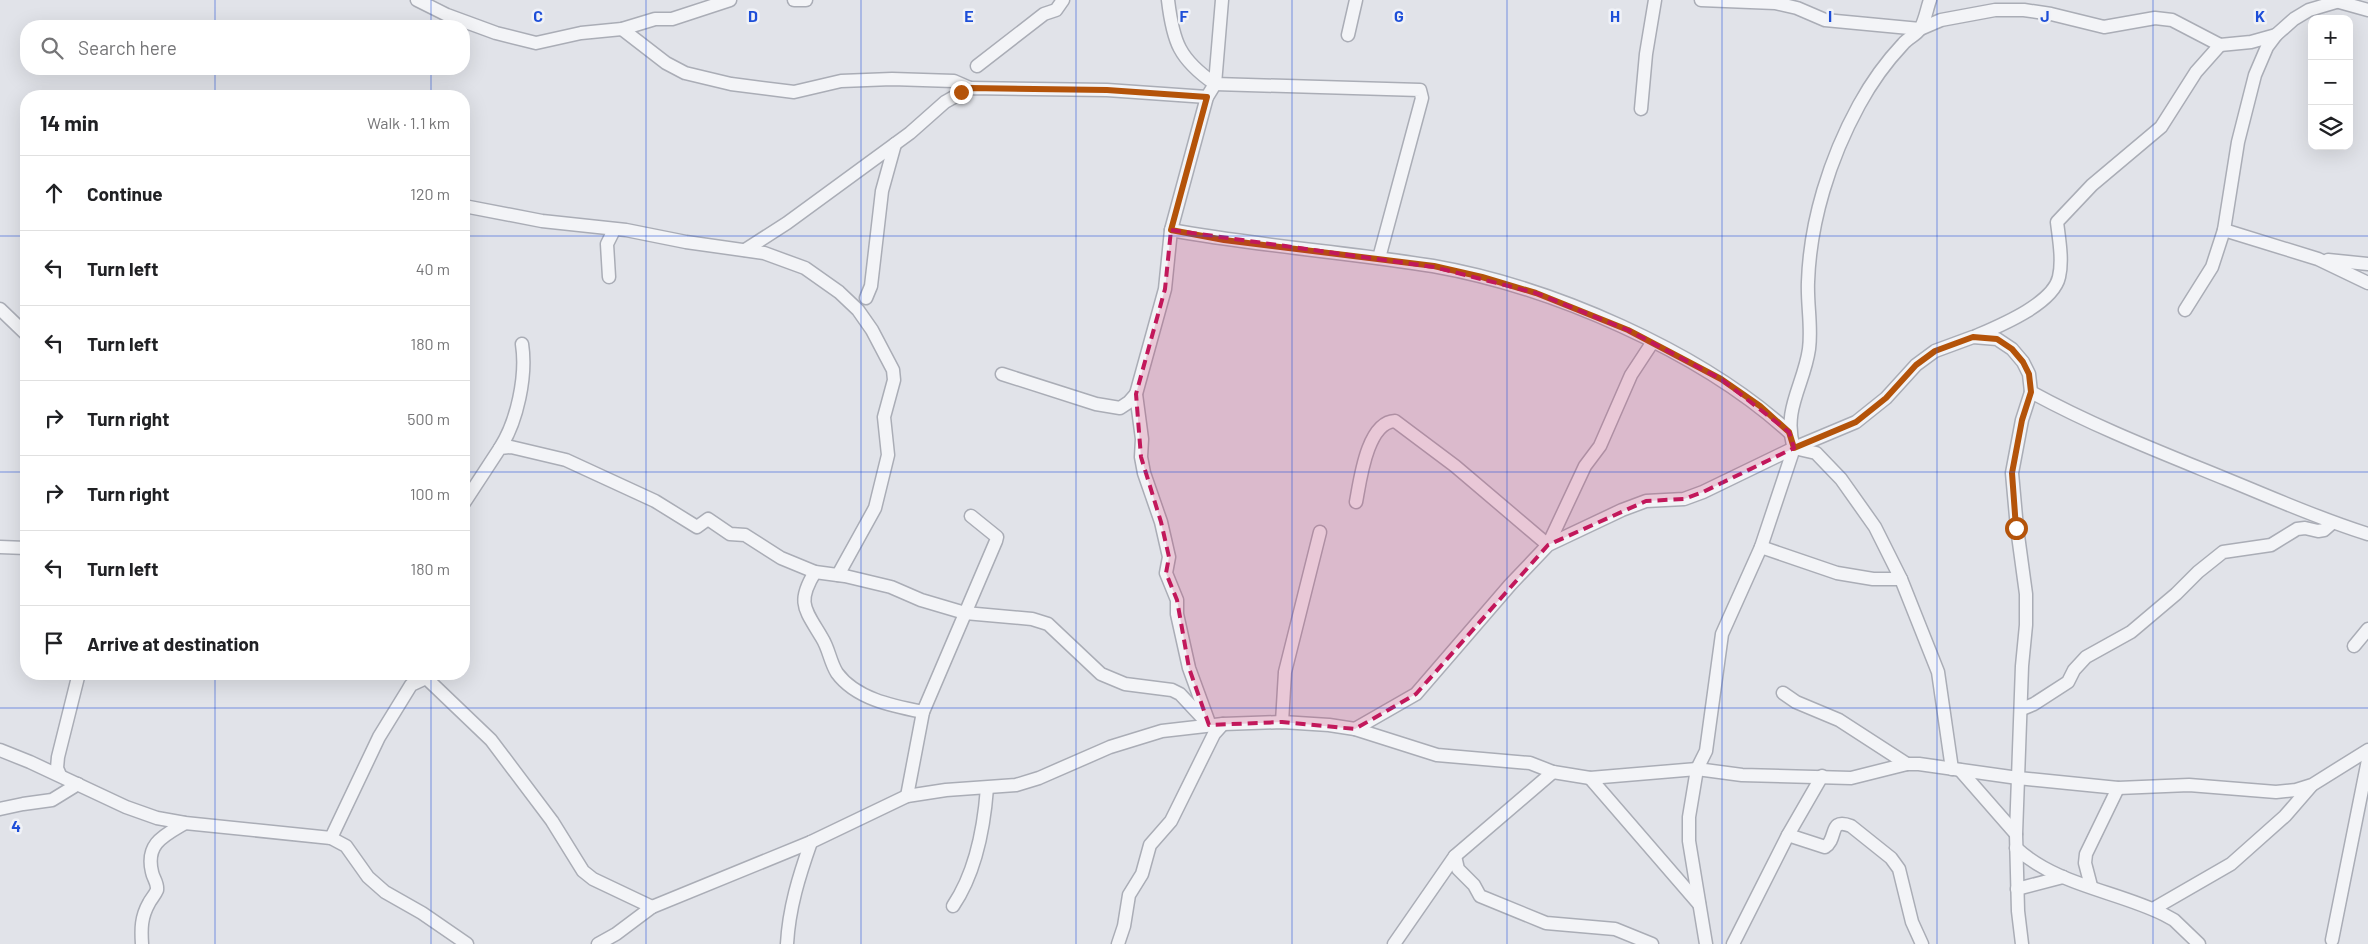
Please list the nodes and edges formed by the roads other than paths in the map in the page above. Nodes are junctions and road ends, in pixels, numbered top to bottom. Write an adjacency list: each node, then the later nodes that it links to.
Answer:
1 (417, 0): 14 (street)
2 (730, 0): 16 (street)
3 (794, 0): 4 (street)
4 (806, 0)
5 (1063, 0): 21 (street)
6 (1168, 0): 22 (street)
7 (1222, 0): 22 (street)
8 (1356, 0): 18 (street)
9 (1655, 0): 25 (street)
10 (1701, 0): 17 (street)
11 (1930, 0): 17 (street)
12 (2334, 1): 13 (street); 19 (street)
13 (2368, 10)
14 (461, 20)
15 (470, 23): 16 (street)
16 (622, 29): 23 (street)
17 (1920, 29): 20 (street); 47 (street)
18 (1348, 35)
19 (2276, 35): 20 (street); 30 (street)
20 (2220, 45): 41 (street)
21 (977, 66)
22 (1215, 84): 24 (street); 32 (street)
23 (970, 88): 24 (street); 26 (street)
24 (1207, 97): 29 (street)
25 (1641, 109)
26 (895, 144): 31 (street); 37 (street)
27 (470, 207): 28 (street)
28 (614, 230): 31 (street); 35 (street)
29 (1171, 230): 32 (street); 46 (street)
30 (2224, 230): 33 (street); 39 (street)
31 (745, 250): 61 (street)
32 (1379, 258): 42 (street)
33 (2318, 259): 34 (street); 36 (street)
34 (2368, 264)
35 (609, 277)
36 (2368, 283)
37 (866, 298)
38 (0, 309): 40 (street)
39 (2185, 310)
40 (20, 328)
41 (1973, 337): 45 (street); 49 (street)
42 (1652, 342): 47 (street); 56 (street)
43 (522, 344): 48 (street)
44 (1002, 374): 46 (street)
45 (2031, 392): 53 (street); 70 (street)
46 (1136, 394): 74 (street)
47 (1789, 432): 49 (street)
48 (500, 448): 50 (street); 60 (street)
49 (1794, 448): 56 (street); 58 (street); 62 (street)
50 (470, 494)
51 (1356, 502): 56 (street)
52 (972, 516): 63 (street)
53 (2332, 523): 55 (street); 70 (street)
54 (1320, 532): 72 (street)
55 (2368, 534)
56 (1548, 545): 75 (street)
57 (0, 547): 59 (street)
58 (1761, 547): 62 (street); 80 (street)
59 (20, 548)
60 (814, 572): 61 (street); 71 (street)
61 (838, 574): 63 (street)
62 (1901, 579): 81 (street)
63 (965, 613): 71 (street); 74 (street)
64 (2368, 629): 65 (street)
65 (2354, 646)
66 (77, 680): 83 (street)
67 (418, 680): 96 (street)
68 (428, 680): 105 (street)
69 (1783, 693): 78 (street)
70 (2022, 709): 86 (street)
71 (923, 712): 91 (street)
72 (1282, 722): 73 (street); 75 (street)
73 (1223, 724): 74 (street); 112 (street)
74 (1209, 725): 89 (street)
75 (1355, 729): 82 (street)
76 (0, 750): 83 (street)
77 (2368, 750): 88 (street)
78 (1907, 764): 81 (street); 84 (street)
79 (2367, 765): 107 (street)
80 (1697, 769): 84 (street); 85 (street); 103 (street)
81 (1956, 770): 86 (street); 94 (street)
82 (1554, 772): 85 (street); 99 (street)
83 (60, 776): 87 (street)
84 (1822, 776): 95 (street)
85 (1590, 778): 103 (street)
86 (2018, 778): 90 (street); 94 (street)
87 (78, 784): 92 (street); 93 (street)
88 (2312, 785): 90 (street); 106 (street)
89 (987, 788): 91 (street); 104 (street)
90 (2118, 788): 101 (street)
91 (907, 796): 97 (street)
92 (0, 809)
93 (186, 823): 96 (street); 108 (street)
94 (2016, 834): 98 (street)
95 (1788, 836): 116 (street); 117 (street)
96 (331, 838): 109 (street)
97 (811, 842): 105 (street); 111 (street)
98 (2016, 848): 100 (street); 102 (street)
99 (1455, 856): 113 (street); 114 (street)
100 (2063, 877): 101 (street); 102 (street)
101 (2091, 886): 106 (street)
102 (2017, 890): 118 (street)
103 (1699, 904): 115 (street)
104 (953, 906)
105 (652, 907): 110 (street)
106 (2153, 909): 119 (street)
107 (2332, 940)
108 (142, 944)
109 (468, 944)
110 (598, 944)
111 (787, 944)
112 (1118, 944)
113 (1394, 944)
114 (1652, 944)
115 (1706, 944)
116 (1732, 944)
117 (1922, 944)
118 (2022, 944)
119 (2199, 944)

